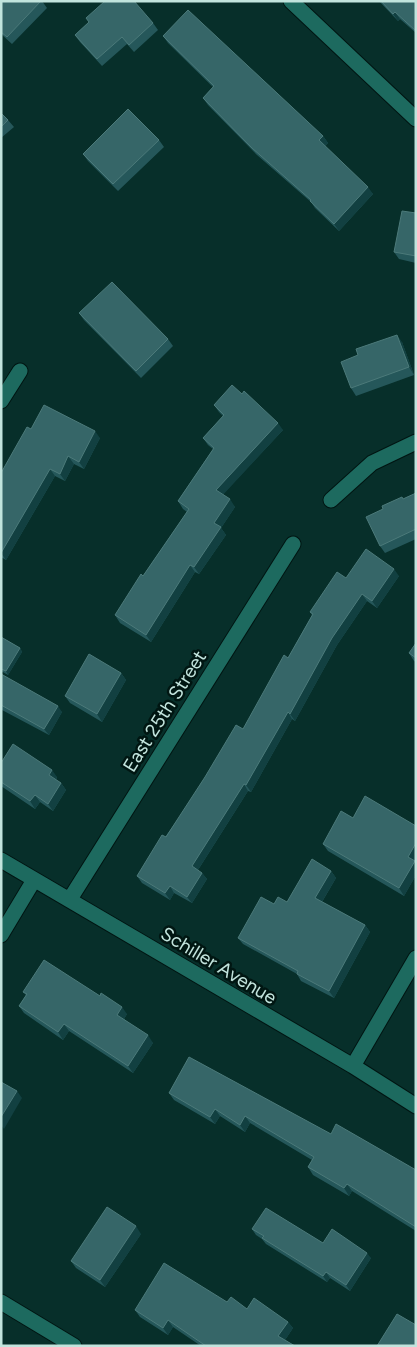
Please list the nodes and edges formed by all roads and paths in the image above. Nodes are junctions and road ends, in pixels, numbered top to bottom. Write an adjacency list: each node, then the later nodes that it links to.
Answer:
1 (291, 1): 2 (street)
2 (416, 119)
3 (20, 371): 4 (street)
4 (1, 401)
5 (416, 442): 6 (street)
6 (331, 500)
7 (293, 544): 10 (street, East 25th Street)
8 (1, 860): 9 (street, Schiller Avenue)
9 (34, 880): 10 (street, Schiller Avenue); 11 (street)
10 (70, 899): 13 (street, Schiller Avenue)
11 (1, 935)
12 (416, 958): 13 (street)
13 (353, 1066): 14 (street, Schiller Avenue)
14 (416, 1106)
15 (1, 1302): 16 (street)
16 (74, 1346)

